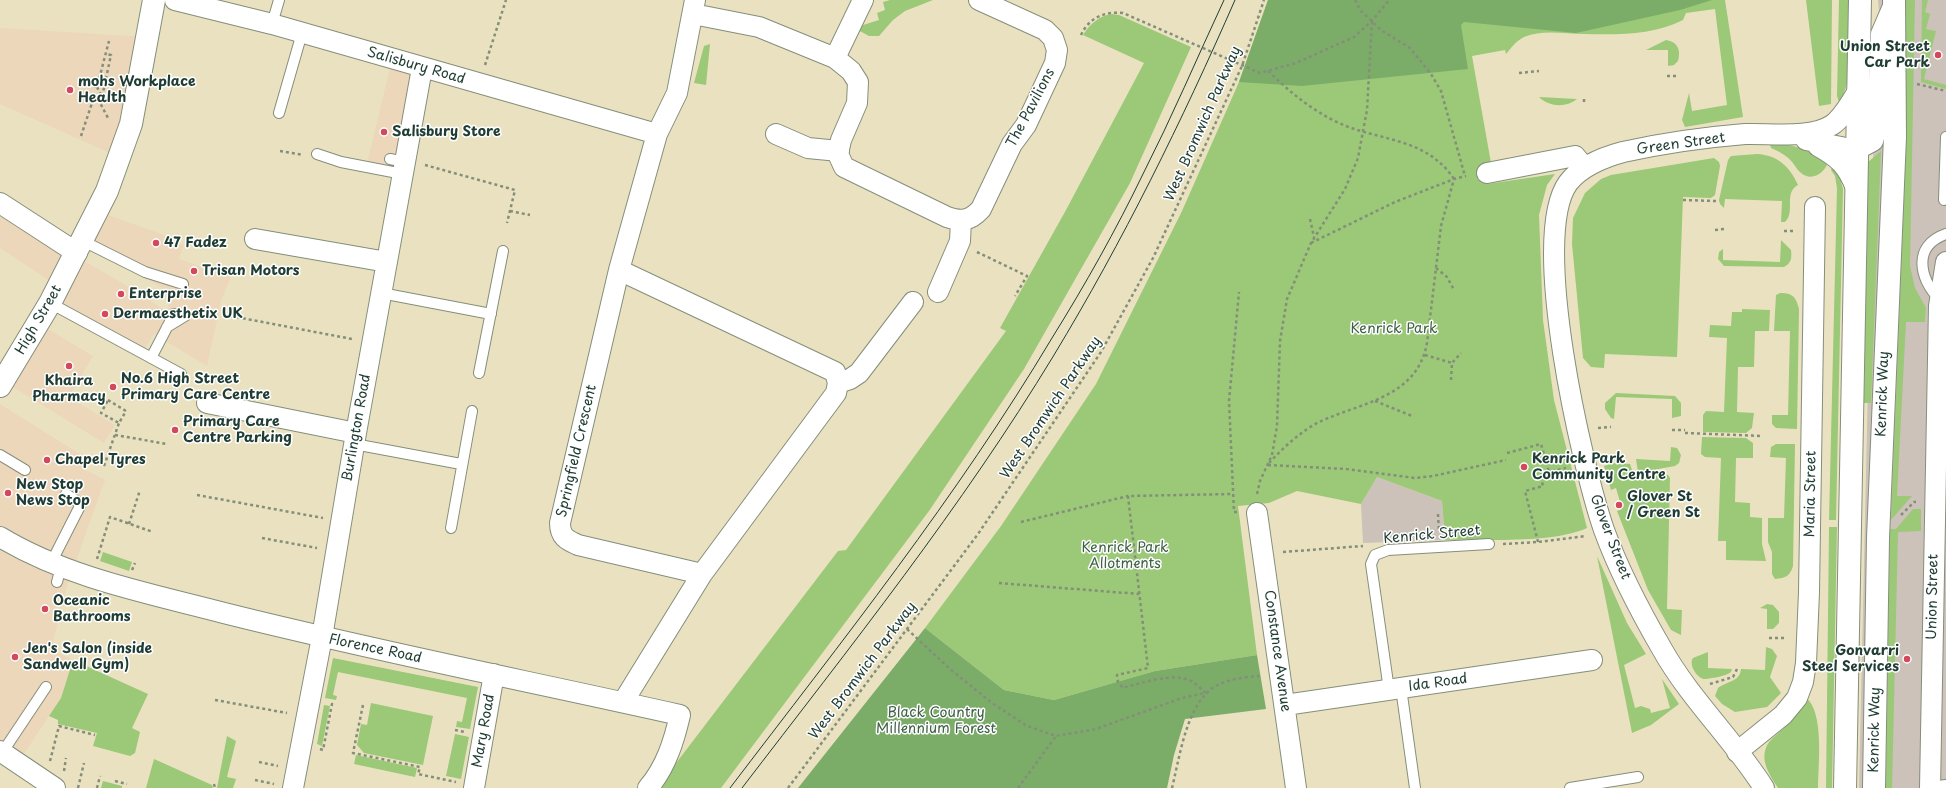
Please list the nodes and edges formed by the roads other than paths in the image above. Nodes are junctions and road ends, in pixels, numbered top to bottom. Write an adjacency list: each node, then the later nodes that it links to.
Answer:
1 (154, 0): 34 (main road, High Street)
2 (175, 0): 9 (street, Salisbury Road)
3 (280, 0): 9 (lane)
4 (863, 0): 11 (street)
5 (979, 0): 31 (street, The Pavilions)
6 (1860, 0): 13 (main road, Kenrick Way)
7 (1894, 2): 20 (street); 88 (main road, Kenrick Way)
8 (694, 7): 11 (street); 15 (street, Springfield Crescent)
9 (272, 24): 10 (street, Salisbury Road)
10 (302, 33): 12 (street, Salisbury Road); 14 (lane)
11 (835, 58): 21 (street)
12 (422, 68): 15 (street, Salisbury Road); 23 (street, Burlington Road)
13 (1858, 90): 17 (street, Green Street); 20 (main road, Kenrick Way)
14 (279, 113)
15 (657, 134): 38 (street, Springfield Crescent)
16 (776, 134): 21 (street)
17 (1780, 134): 19 (street, Green Street); 24 (street, Green Street)
18 (1946, 138): 28 (lane)
19 (1806, 140): 20 (street, Green Street); 26 (street, Green Street)
20 (1856, 150): 26 (main road, Kenrick Way)
21 (839, 151): 31 (street)
22 (317, 154): 23 (lane)
23 (404, 165): 36 (street, Burlington Road)
24 (1585, 168): 25 (street); 27 (street, Green Street)
25 (1487, 173)
26 (1856, 188): 87 (main road, Kenrick Way)
27 (1560, 200): 76 (street, Glover Street)
28 (1944, 200)
29 (0, 203): 34 (street)
30 (1815, 207): 76 (street, Maria Street)
31 (961, 220): 41 (street)
32 (1946, 234): 40 (lane)
33 (255, 239): 36 (street)
34 (80, 247): 39 (lane); 44 (main road, High Street)
35 (503, 251): 46 (lane)
36 (387, 262): 42 (street, Burlington Road)
37 (1946, 262): 40 (street, Union Street)
38 (620, 270): 52 (street); 67 (street, Springfield Crescent)
39 (183, 284)
40 (1943, 289): 60 (street, Union Street)
41 (938, 292)
42 (381, 293): 46 (lane); 56 (street, Burlington Road)
43 (913, 302): 52 (street)
44 (50, 303): 49 (lane); 53 (main road, High Street)
45 (174, 314): 48 (lane)
46 (490, 314): 50 (lane)
47 (185, 316): 48 (lane)
48 (167, 327): 49 (lane)
49 (151, 358): 51 (lane)
50 (479, 373)
51 (181, 374)
52 (838, 382): 67 (street)
53 (0, 386)
54 (207, 403): 56 (street)
55 (472, 411): 58 (lane)
56 (355, 439): 58 (lane); 68 (street, Burlington Road)
57 (0, 455): 59 (lane)
58 (461, 464): 63 (lane)
59 (25, 470)
60 (1941, 491): 81 (street, Union Street)
61 (66, 494): 66 (lane)
62 (1250, 512): 74 (street, Constance Avenue)
63 (451, 528)
64 (0, 537): 66 (street, Florence Road)
65 (1489, 544): 72 (lane, Kenrick Street)
66 (56, 571): 68 (street, Florence Road)
67 (702, 574): 73 (street)
68 (322, 637): 70 (street, Florence Road); 80 (street, Burlington Road)
69 (1592, 660): 72 (street, Ida Road)
70 (494, 674): 73 (street, Florence Road); 79 (street, Mary Road)
71 (46, 687): 75 (lane)
72 (1395, 689): 74 (street, Ida Road); 84 (lane)
73 (623, 702): 82 (street, Florence Road)
74 (1285, 705): 83 (street, Constance Avenue)
75 (1, 752): 78 (street)
76 (1737, 752): 86 (street, Glover Street)
77 (1638, 777): 85 (lane)
78 (59, 781)
79 (466, 785)
80 (284, 786)
81 (1935, 787)
82 (648, 788)
83 (1296, 788)
84 (1415, 788)
85 (1570, 788)
86 (1764, 788)
87 (1845, 788)
88 (1874, 788)

